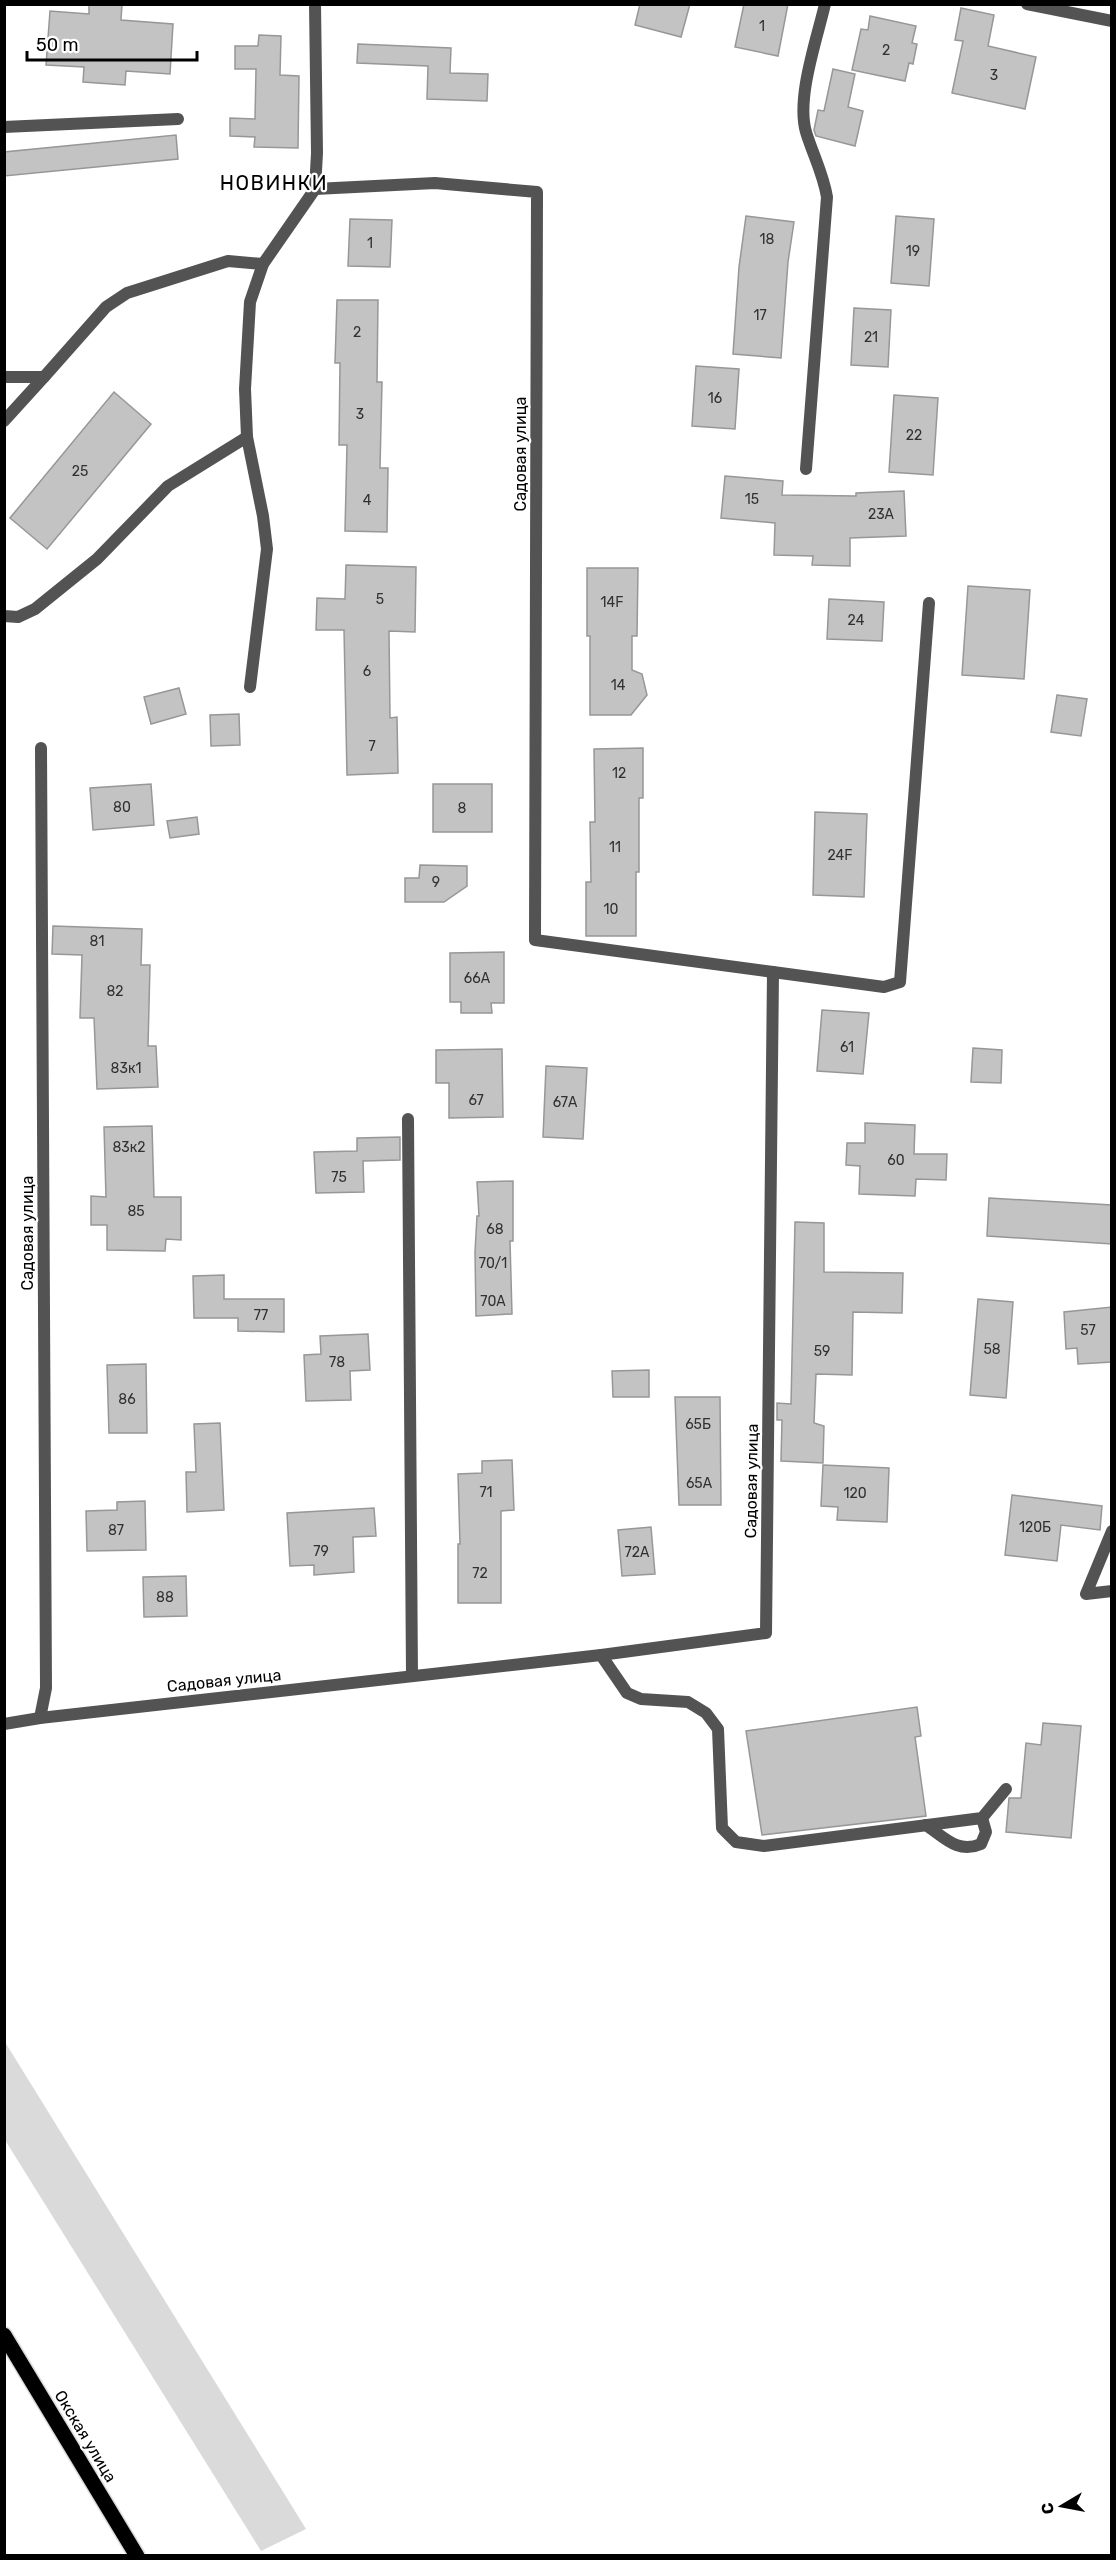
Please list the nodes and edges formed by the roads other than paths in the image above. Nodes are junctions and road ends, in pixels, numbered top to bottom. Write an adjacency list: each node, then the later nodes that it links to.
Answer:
1 (315, 4): 7 (street)
2 (825, 4): 13 (street)
3 (1027, 4): 4 (street)
4 (1112, 21)
5 (178, 119): 6 (street)
6 (4, 127)
7 (315, 189): 8 (street); 18 (street, Садовая улица)
8 (263, 264): 10 (street); 12 (street)
9 (4, 377): 10 (street)
10 (44, 377): 11 (street)
11 (4, 421)
12 (246, 437): 15 (street); 16 (street)
13 (806, 469)
14 (929, 603): 18 (street)
15 (4, 616)
16 (250, 687)
17 (41, 748): 24 (street, Садовая улица)
18 (772, 972): 22 (street, Садовая улица)
19 (408, 1119): 23 (street)
20 (1112, 1531): 21 (street)
21 (1112, 1591)
22 (601, 1655): 23 (street, Садовая улица); 28 (street)
23 (412, 1676): 24 (street, Садовая улица)
24 (40, 1718): 25 (street, Садовая улица)
25 (4, 1724)
26 (1006, 1790): 27 (street)
27 (982, 1818): 28 (street); 28 (street)
28 (926, 1825)
29 (4, 2335): 30 (main road, Окская улица)
30 (137, 2556)

